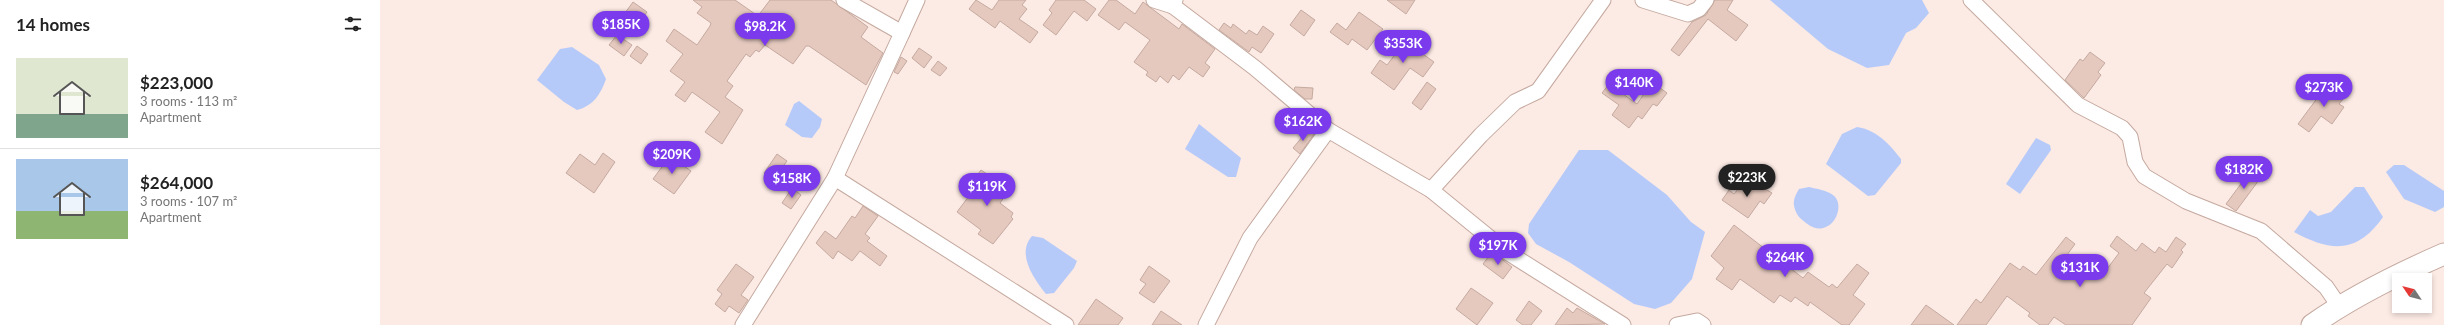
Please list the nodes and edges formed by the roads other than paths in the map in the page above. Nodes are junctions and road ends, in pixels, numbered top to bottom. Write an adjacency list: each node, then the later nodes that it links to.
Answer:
1 (844, 0): 9 (street)
2 (917, 0): 9 (street)
3 (1154, 0): 8 (street)
4 (1603, 0): 12 (street)
5 (1643, 0): 6 (street)
6 (1706, 0)
7 (1971, 0): 14 (street)
8 (1174, 3): 10 (street)
9 (902, 33): 11 (street)
10 (1328, 130): 12 (street); 17 (street)
11 (836, 178): 15 (street); 16 (street)
12 (1432, 190): 18 (street)
13 (2444, 254): 14 (main road)
14 (2339, 306): 21 (main road)
15 (743, 325)
16 (1066, 325)
17 (1206, 325)
18 (1623, 325)
19 (1677, 325): 20 (street)
20 (1703, 325)
21 (2312, 325)

